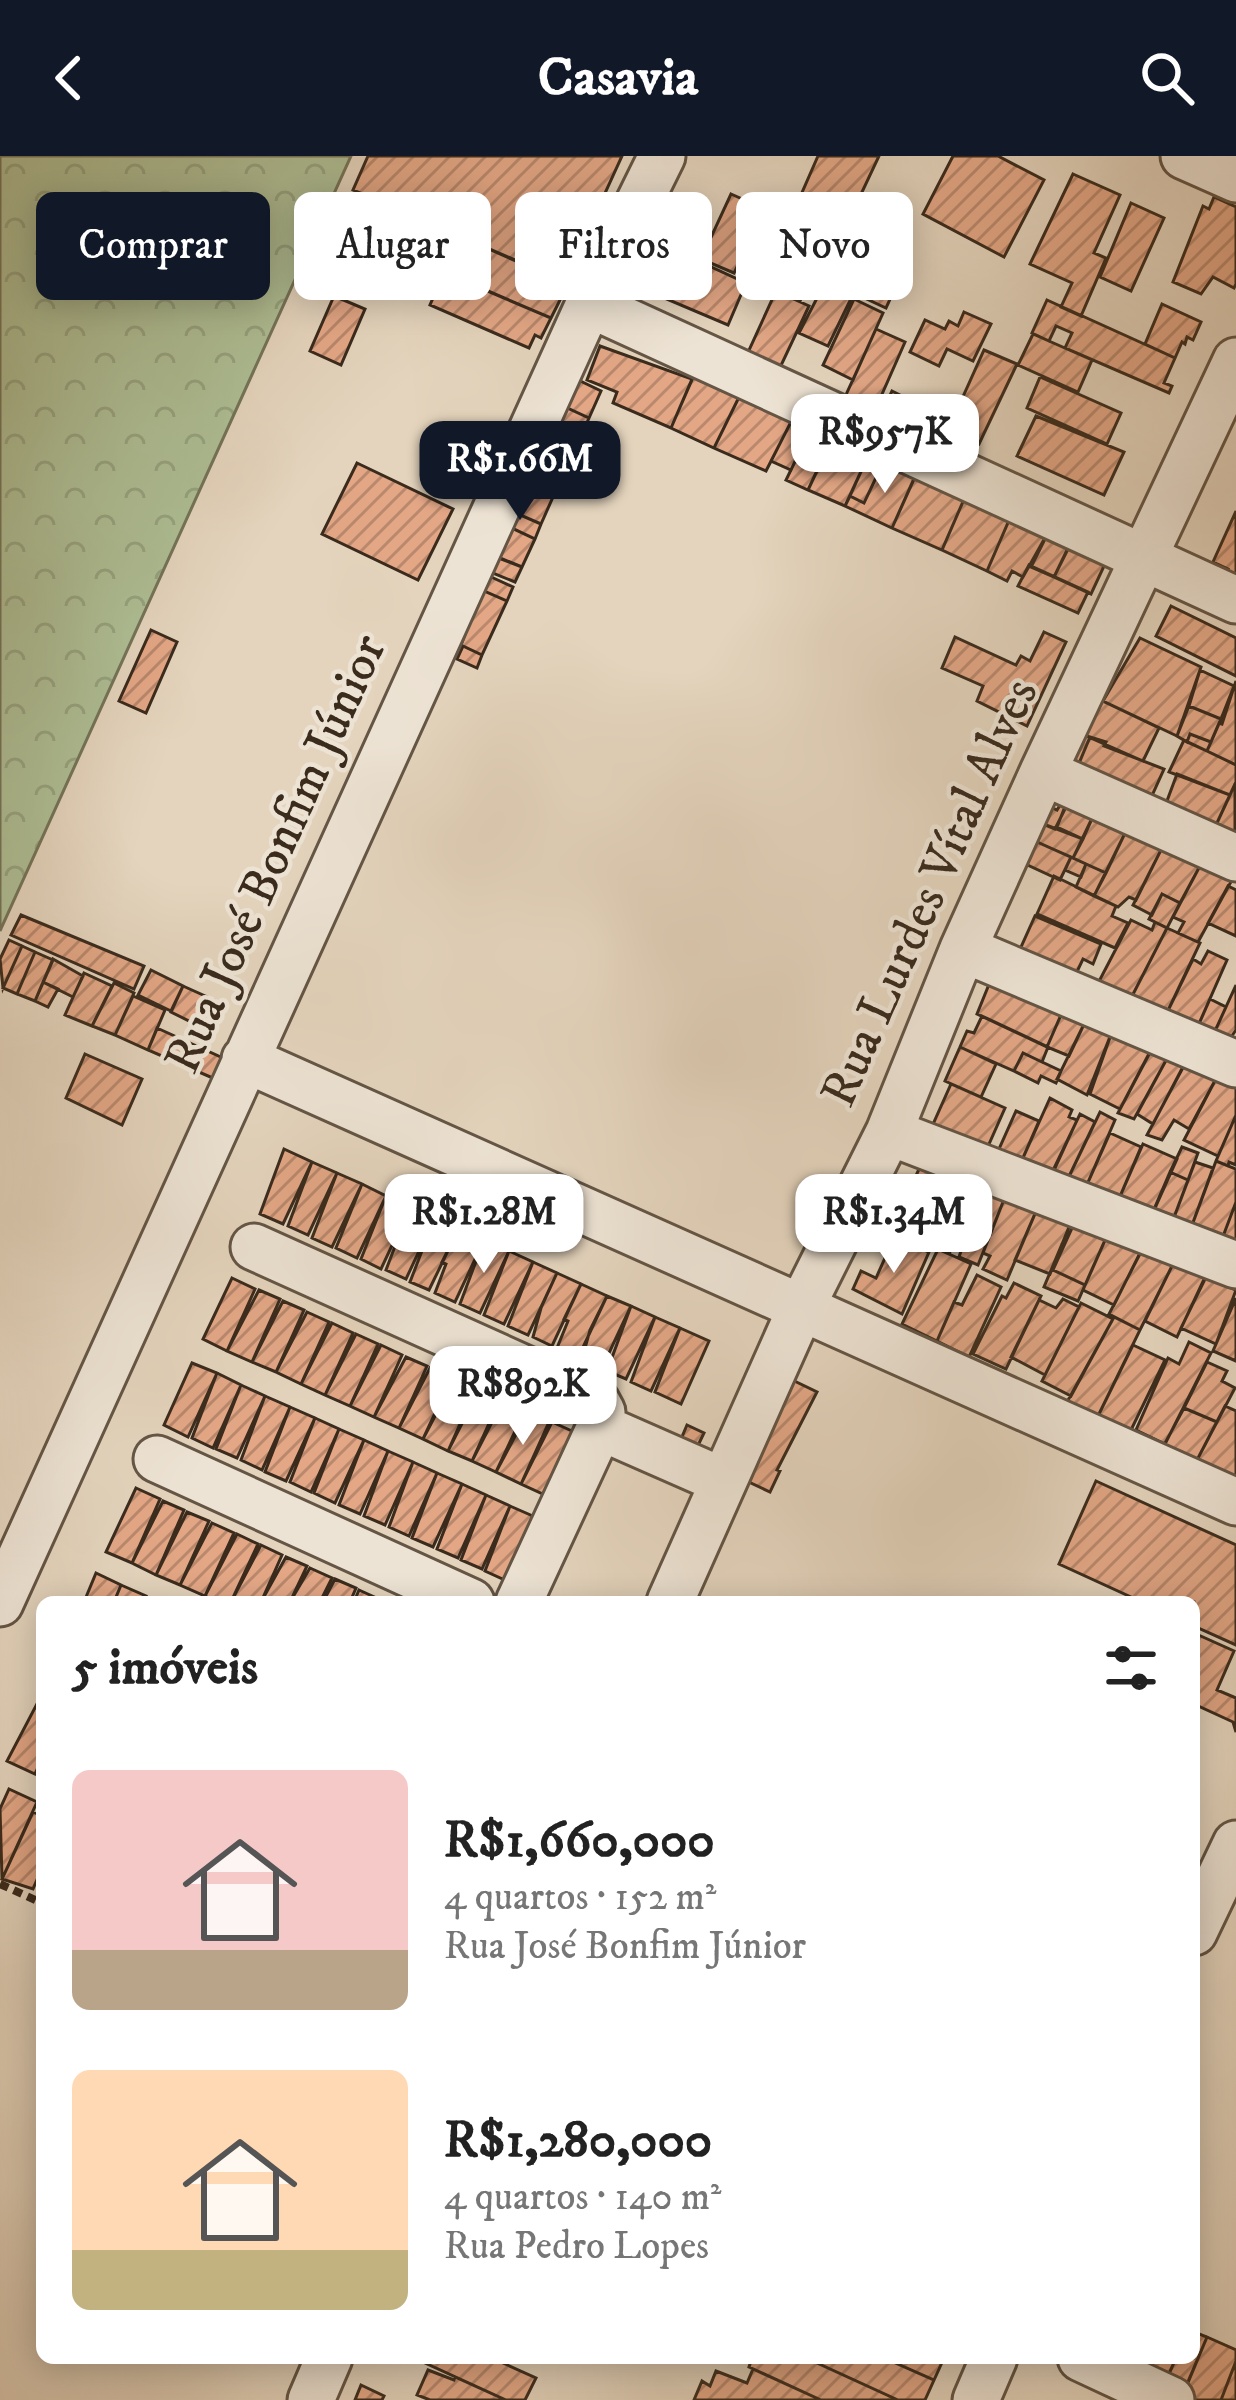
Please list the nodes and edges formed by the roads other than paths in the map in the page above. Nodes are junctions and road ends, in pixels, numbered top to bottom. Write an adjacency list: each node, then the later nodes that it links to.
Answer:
1 (662, 156): 4 (street, Rua José Bonfim Júnior)
2 (1184, 156): 3 (street)
3 (1236, 179)
4 (589, 304): 6 (street); 11 (street, Rua José Bonfim Júnior)
5 (1236, 361): 6 (street, Rua Lurdes Vítal Alves)
6 (1142, 555): 7 (street); 8 (street, Rua Lurdes Vítal Alves)
7 (1236, 600)
8 (1043, 772): 9 (street); 10 (street, Rua Lurdes Vítal Alves)
9 (1236, 858)
10 (963, 949): 12 (street); 13 (street, Rua Lurdes Vítal Alves)
11 (245, 1059): 16 (street); 24 (street, Rua José Bonfim Júnior)
12 (1236, 1064)
13 (889, 1132): 15 (street); 16 (street, Rua Lurdes Vítal Alves)
14 (254, 1247): 17 (street)
15 (1236, 1265)
16 (801, 1308): 19 (street, Rua Lurdes Vítal Alves); 20 (street)
17 (600, 1427): 19 (street); 22 (street)
18 (158, 1459): 21 (street)
19 (724, 1481): 23 (street, Rua Lurdes Vítal Alves)
20 (1236, 1502)
21 (458, 1596)
22 (523, 1596)
23 (673, 1596)
24 (0, 1603)
25 (1236, 1844): 26 (street)
26 (1200, 1919)
27 (326, 2364): 30 (street)
28 (991, 2364): 31 (street)
29 (1095, 2364): 32 (street)
30 (310, 2400)
31 (976, 2400)
32 (1171, 2400)

